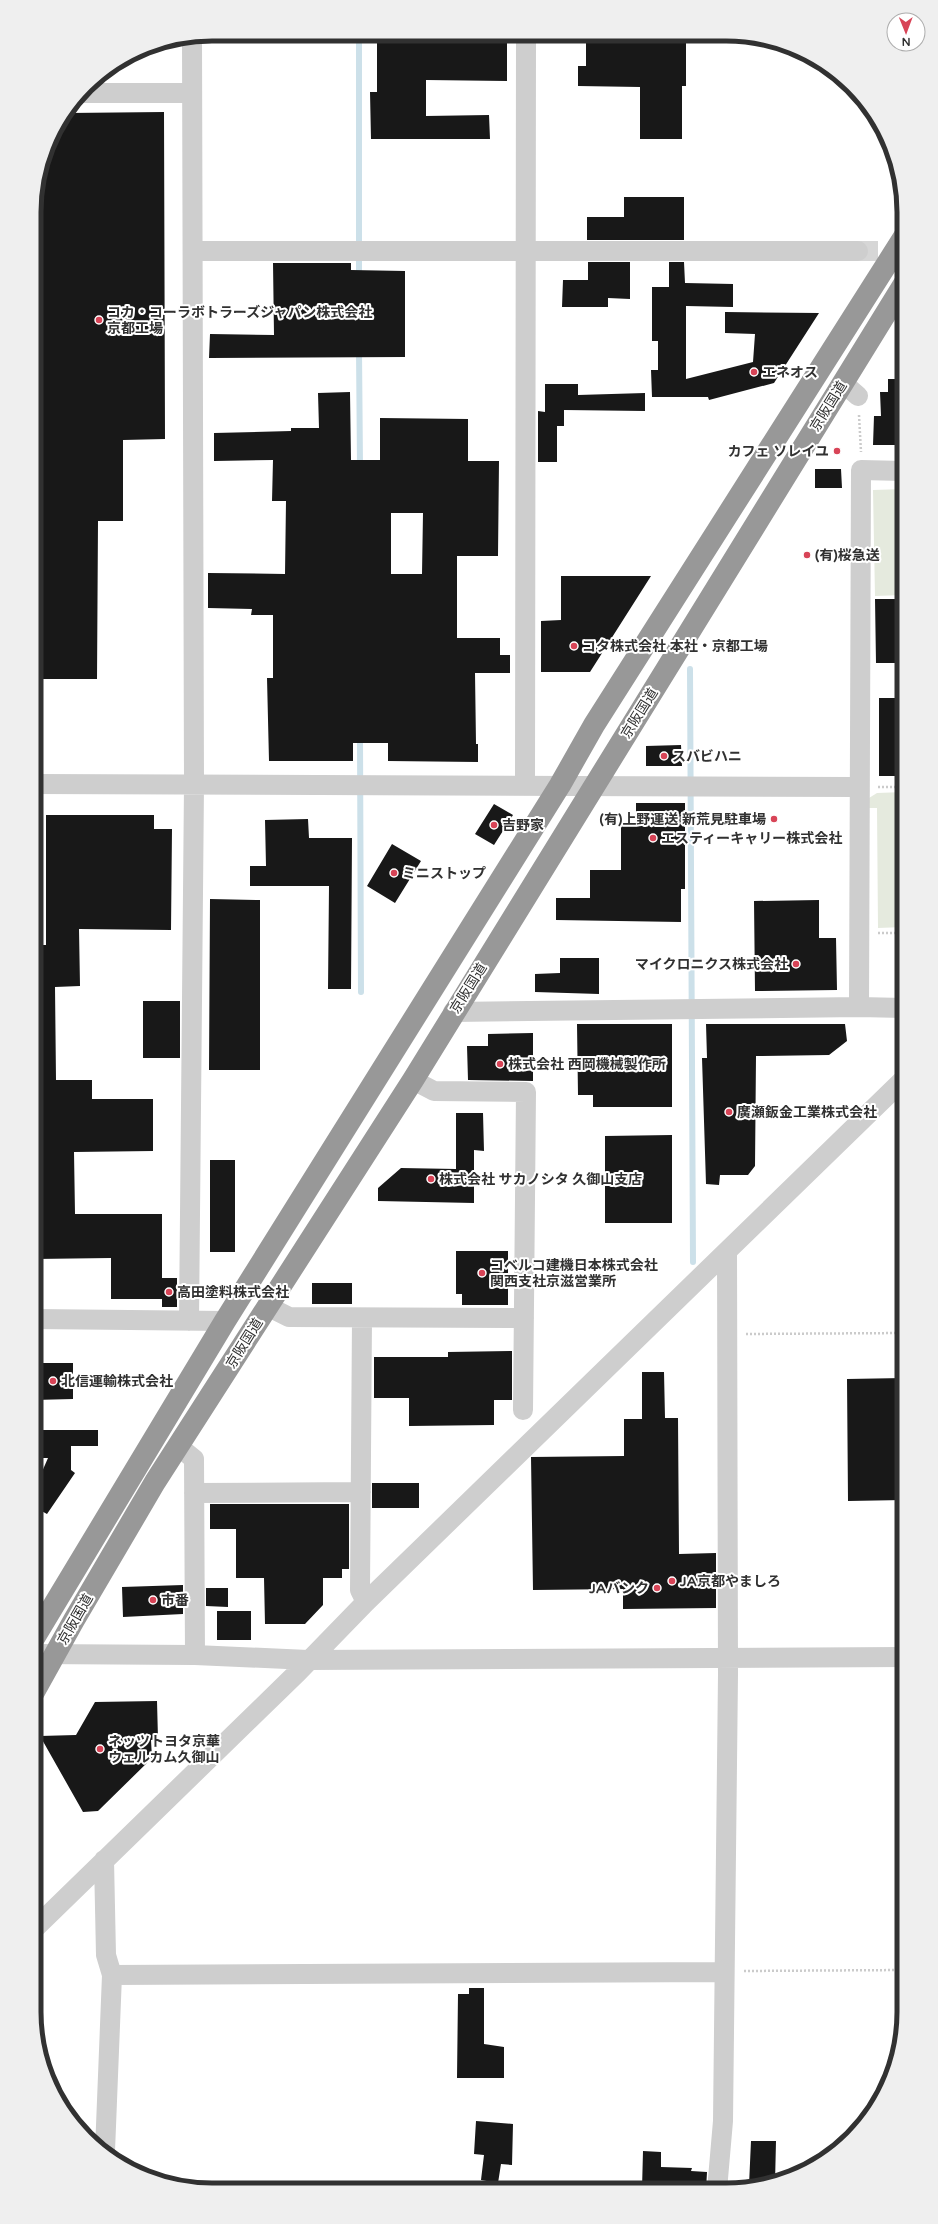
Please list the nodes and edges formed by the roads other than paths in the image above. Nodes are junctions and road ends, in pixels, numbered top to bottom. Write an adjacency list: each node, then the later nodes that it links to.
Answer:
1 (526, 41): 7 (street)
2 (192, 42): 4 (street)
3 (89, 93): 4 (street)
4 (192, 93): 6 (street)
5 (897, 248): 14 (highway, 京阪国道)
6 (193, 251): 7 (street); 12 (street)
7 (526, 251): 8 (street); 13 (street)
8 (858, 251)
9 (897, 298): 15 (highway, 京阪国道)
10 (897, 471): 16 (street)
11 (41, 784): 12 (street)
12 (194, 785): 13 (street); 27 (street)
13 (525, 785): 14 (street)
14 (560, 785): 15 (street); 28 (highway, 京阪国道)
15 (594, 786): 16 (street); 19 (highway, 京阪国道)
16 (859, 787): 17 (street)
17 (859, 1007): 18 (street); 19 (street)
18 (897, 1008)
19 (453, 1012): 20 (highway, 京阪国道)
20 (413, 1080): 23 (highway, 京阪国道); 25 (street)
21 (897, 1086): 22 (street)
22 (727, 1251): 33 (street); 38 (street)
23 (268, 1306): 24 (street); 30 (highway, 京阪国道)
24 (362, 1318): 25 (street); 31 (street)
25 (524, 1318): 29 (street)
26 (41, 1319): 27 (street)
27 (189, 1321): 28 (street)
28 (225, 1321): 34 (highway, 京阪国道)
29 (523, 1410)
30 (178, 1446): 32 (street); 35 (highway, 京阪国道)
31 (361, 1492): 32 (street); 33 (street)
32 (194, 1493): 36 (street)
33 (366, 1602): 39 (street)
34 (41, 1626)
35 (44, 1654): 36 (street); 40 (highway, 京阪国道)
36 (195, 1656): 39 (street)
37 (897, 1657): 38 (street)
38 (728, 1658): 39 (street); 43 (street)
39 (308, 1660): 41 (street)
40 (41, 1665)
41 (104, 1860): 42 (street); 44 (street)
42 (41, 1922)
43 (724, 1972): 44 (street); 46 (street)
44 (112, 1975): 45 (street)
45 (105, 2146)
46 (718, 2183)

